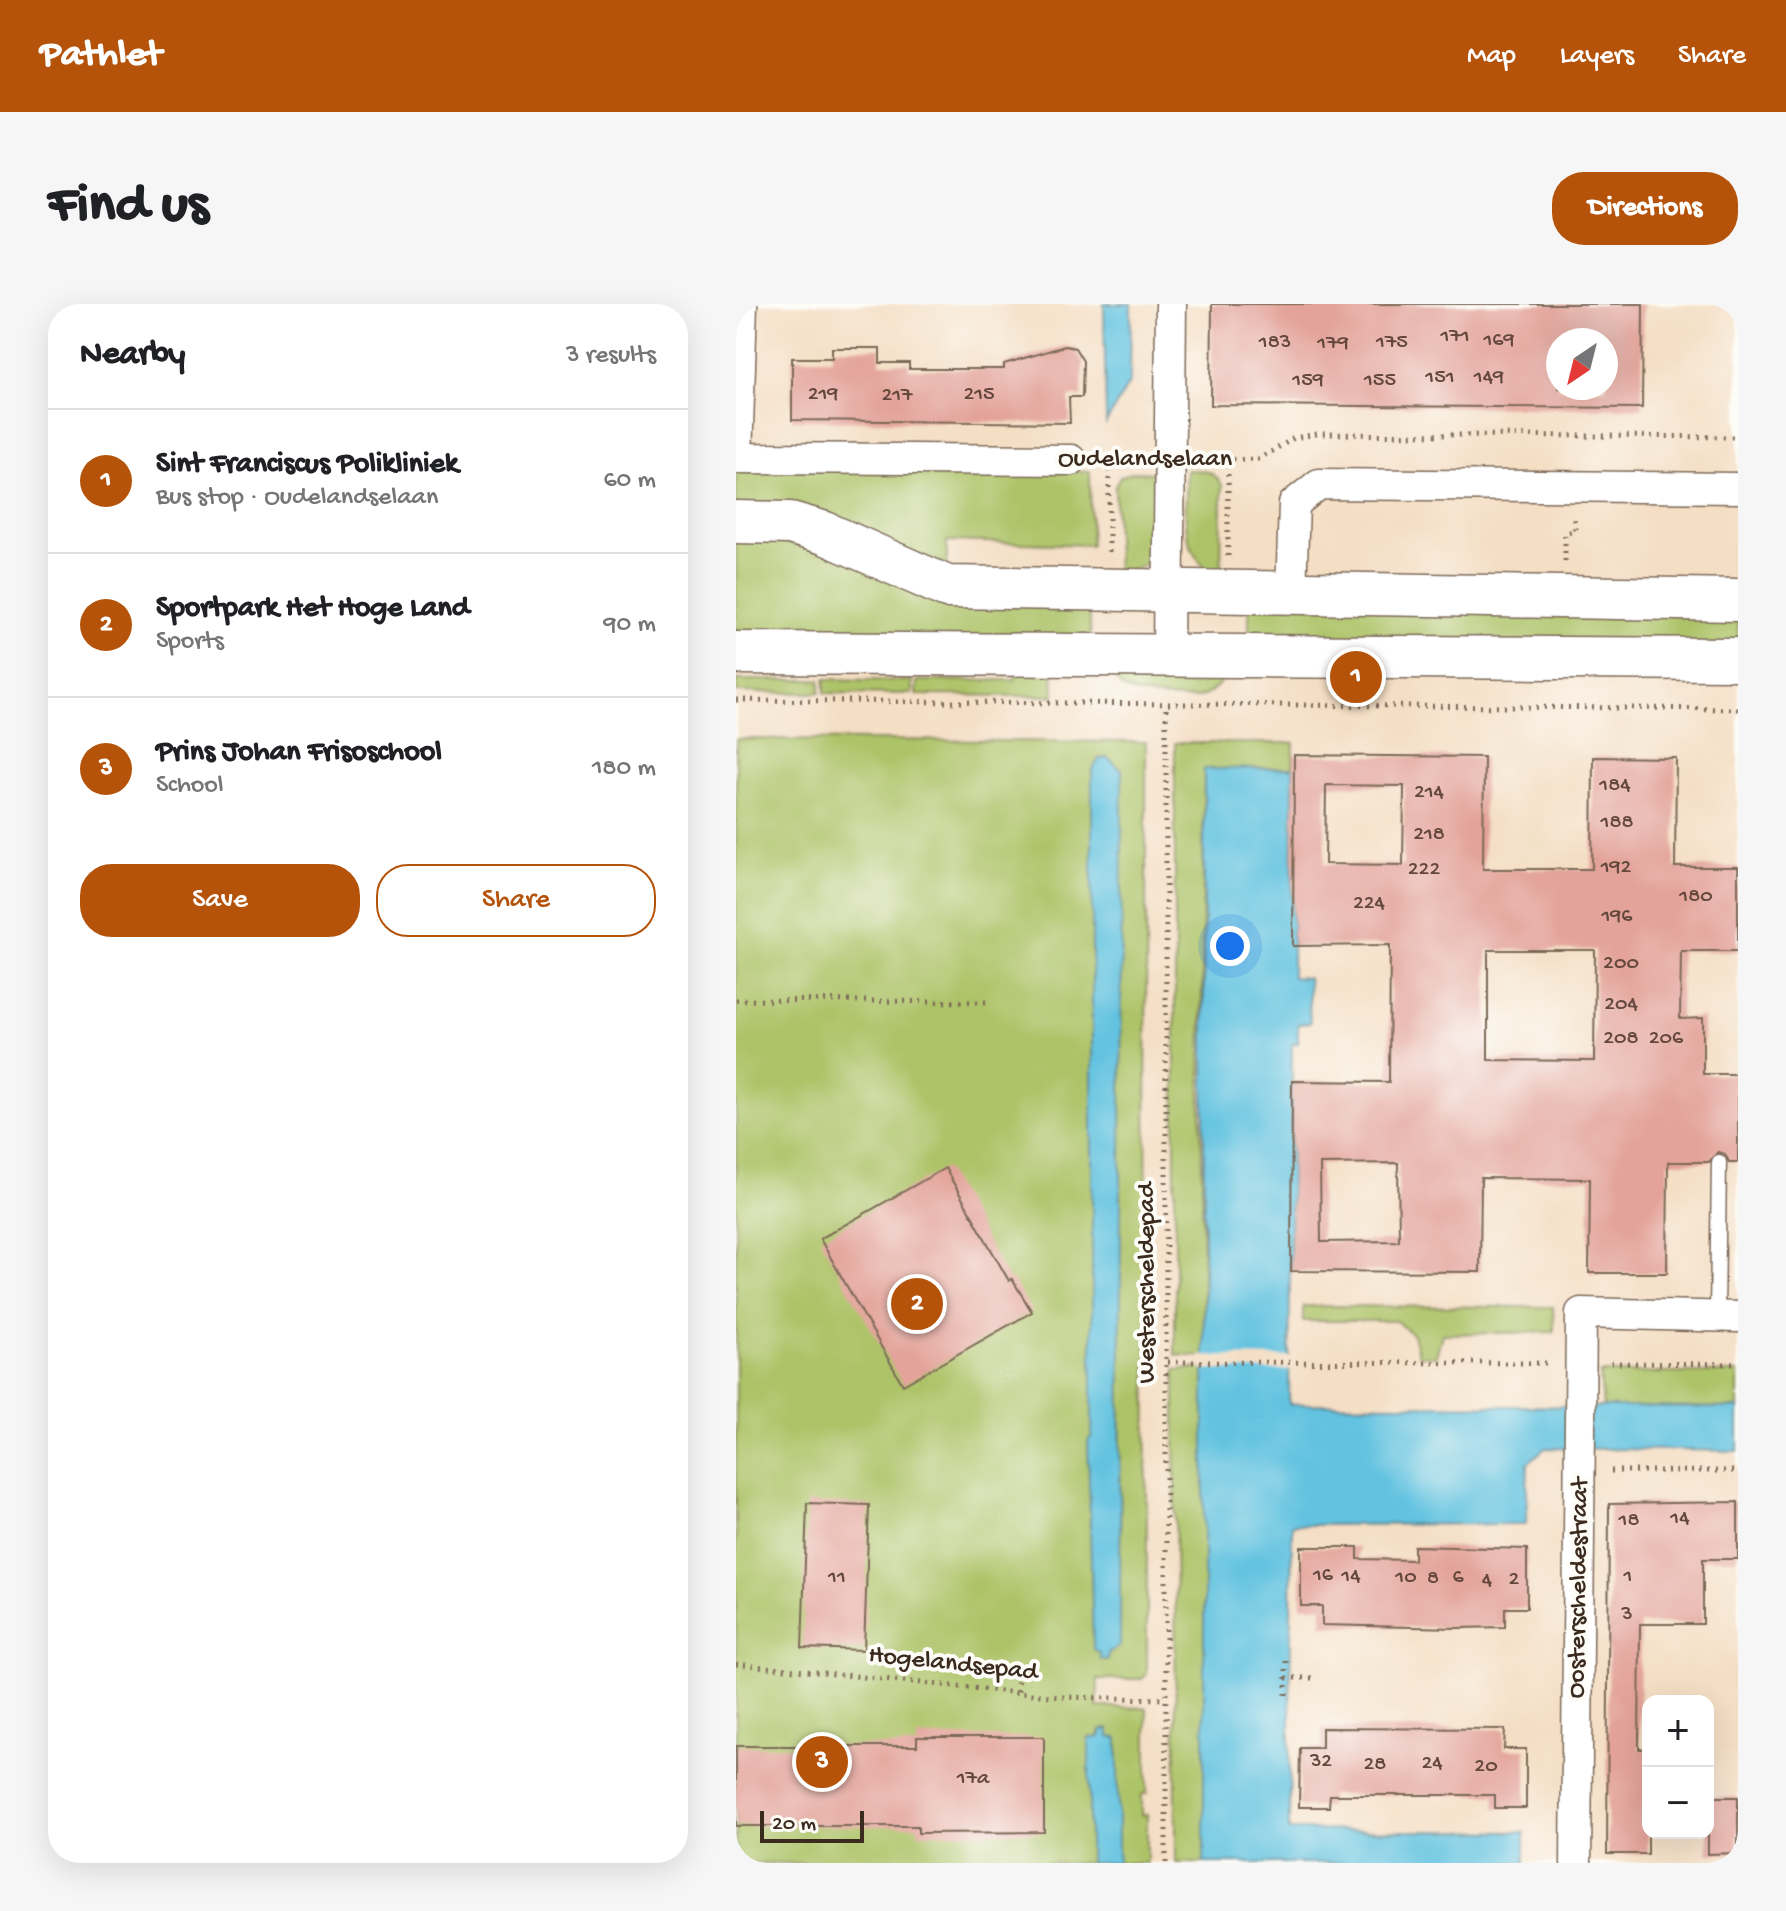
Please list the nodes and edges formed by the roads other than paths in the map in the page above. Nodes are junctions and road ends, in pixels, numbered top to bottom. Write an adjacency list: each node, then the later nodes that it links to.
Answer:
1 (742, 304): 3 (street, Oudelandselaan)
2 (1171, 304): 7 (street)
3 (736, 458): 4 (street, Oudelandselaan)
4 (1071, 460)
5 (1738, 488): 8 (street)
6 (736, 522): 7 (street)
7 (1169, 592): 8 (street); 11 (street)
8 (1291, 593): 9 (street)
9 (1738, 600)
10 (736, 653): 11 (street)
11 (1168, 656): 12 (street)
12 (1738, 659)
13 (1719, 1162): 14 (lane)
14 (1728, 1317): 15 (street, Oosterscheldestraat)
15 (1576, 1863)

